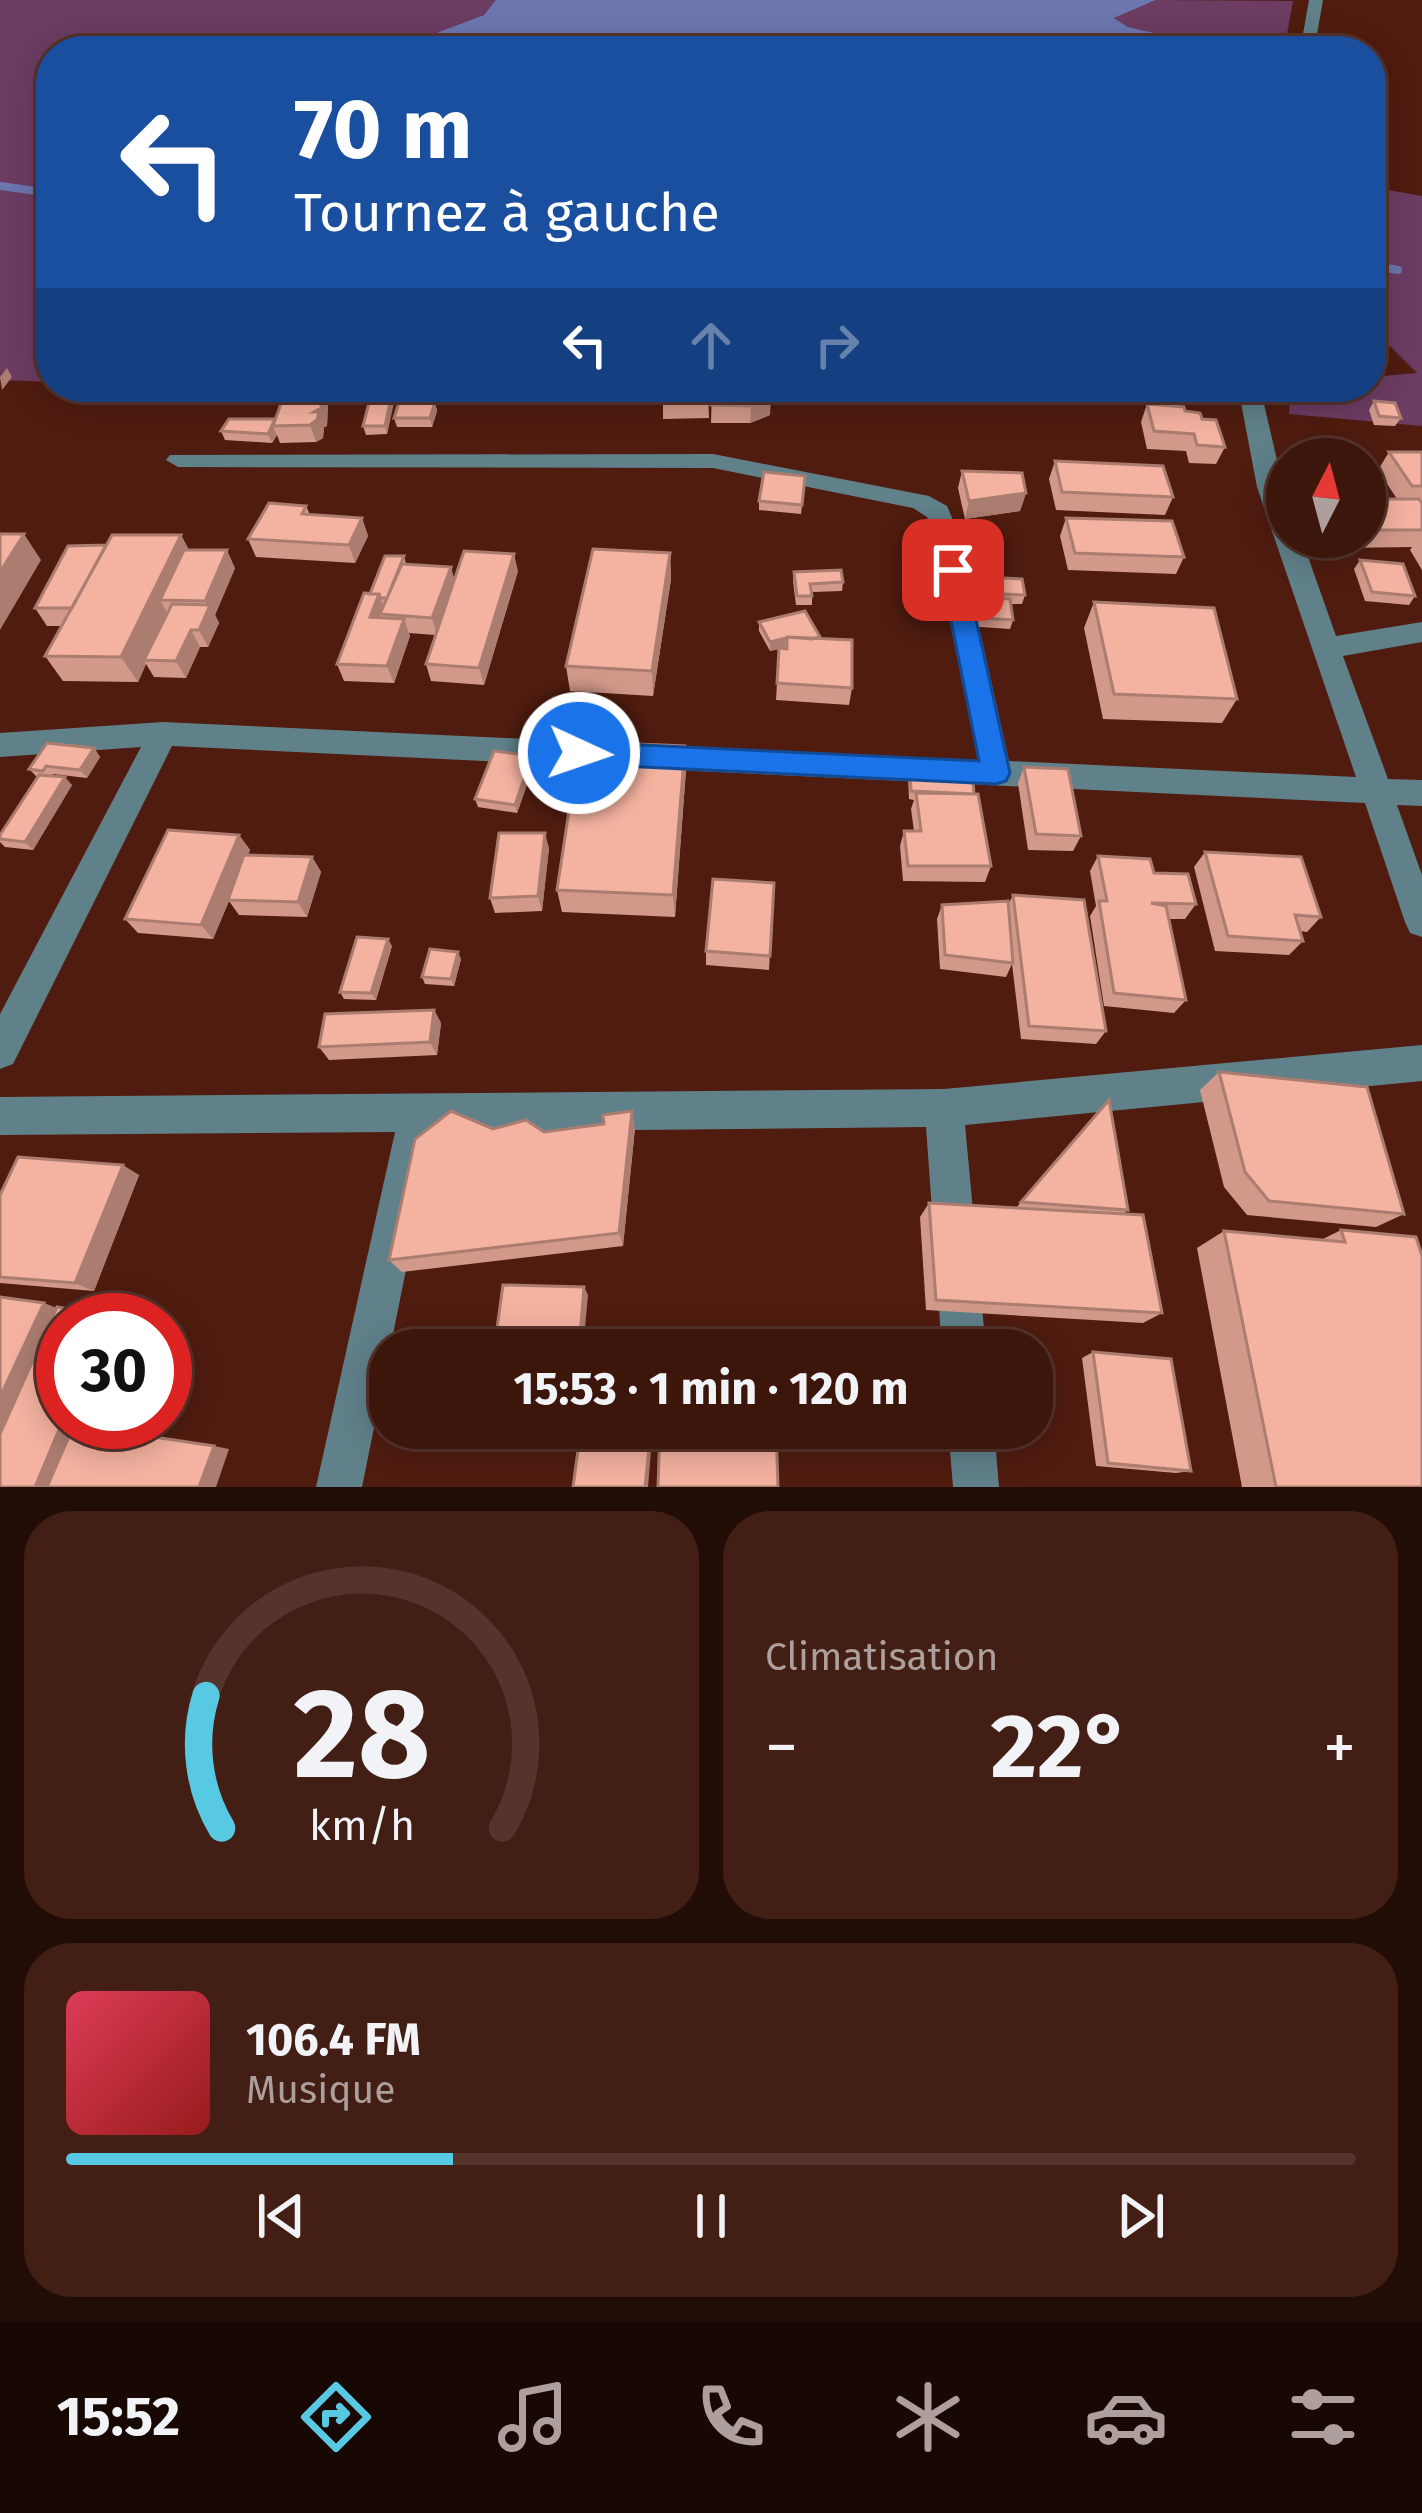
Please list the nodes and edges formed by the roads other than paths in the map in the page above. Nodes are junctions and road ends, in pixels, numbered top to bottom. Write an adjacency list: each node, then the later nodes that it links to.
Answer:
1 (1316, 0): 2 (street)
2 (1310, 36)
3 (1253, 402): 5 (street)
4 (178, 460): 11 (street)
5 (1266, 471)
6 (1295, 558): 8 (street)
7 (1422, 632): 8 (street)
8 (1328, 647): 12 (street)
9 (163, 734): 10 (street); 11 (street); 15 (street)
10 (0, 745)
11 (996, 773): 12 (street)
12 (1374, 790): 13 (street); 14 (street)
13 (1422, 793)
14 (1422, 922)
15 (0, 1051)
16 (1422, 1063): 17 (street)
17 (944, 1108): 19 (street); 20 (street)
18 (0, 1116): 19 (street)
19 (418, 1116): 22 (street)
20 (962, 1329)
21 (973, 1449): 23 (street)
22 (339, 1487)
23 (976, 1487)

